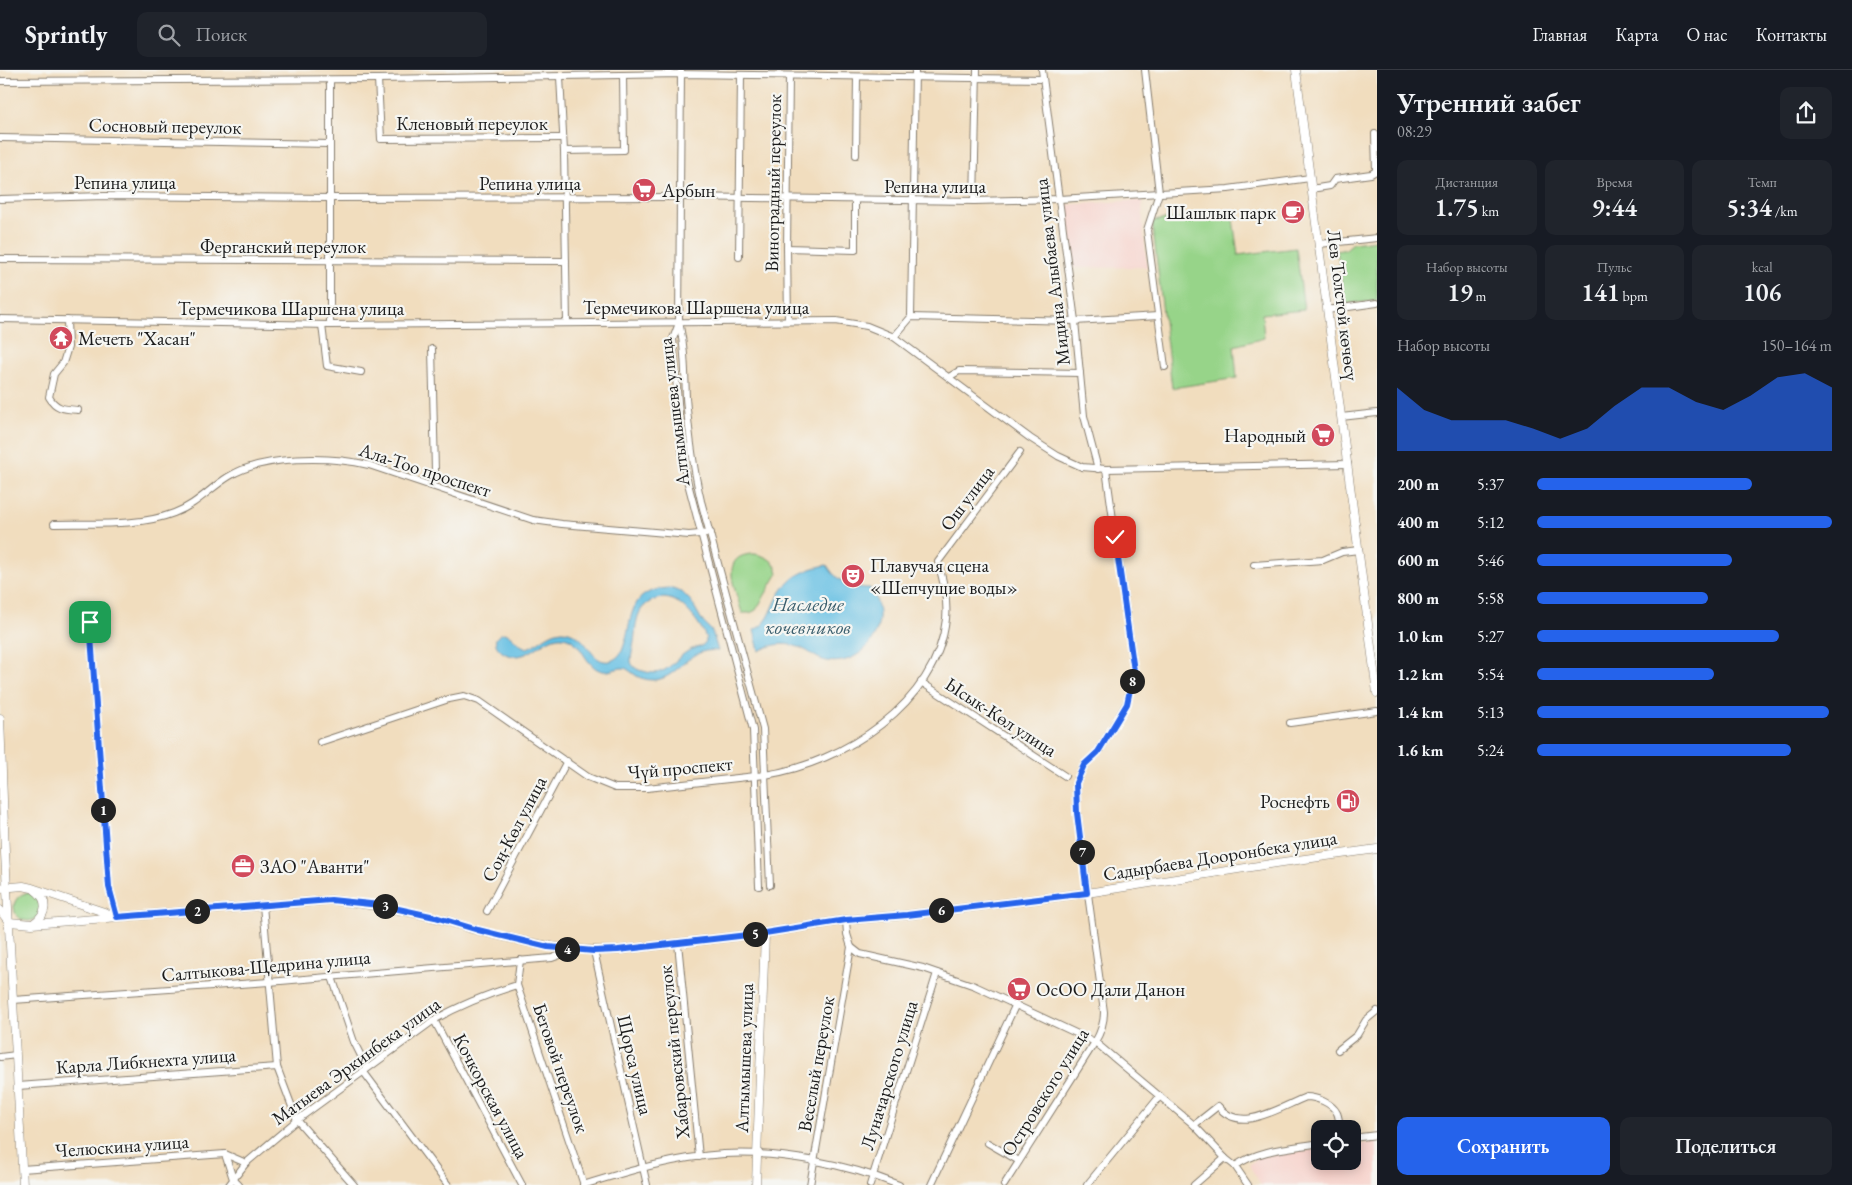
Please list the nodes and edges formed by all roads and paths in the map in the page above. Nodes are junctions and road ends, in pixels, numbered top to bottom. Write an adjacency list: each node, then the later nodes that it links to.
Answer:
1 (371, 70): 15 (street)
2 (915, 70): 13 (street)
3 (976, 70): 14 (street)
4 (1042, 70): 17 (street, Мидина Алыбаева улица)
5 (1145, 70): 27 (street)
6 (1296, 70): 25 (main road, Лев Толстой көчөсү)
7 (681, 72): 8 (street); 9 (street); 28 (street)
8 (623, 75): 11 (street); 23 (street)
9 (741, 75): 10 (street); 31 (street)
10 (790, 76): 12 (street); 33 (street, Виноградный переулок)
11 (560, 77): 15 (street); 21 (street)
12 (857, 77): 13 (street); 24 (street)
13 (915, 78): 14 (street); 37 (street)
14 (976, 78): 17 (street); 36 (street)
15 (375, 79): 16 (street); 21 (street, Кленовый переулок)
16 (330, 80): 18 (street); 22 (street)
17 (1043, 80): 34 (street, Мидина Алыбаева улица)
18 (0, 81)
19 (1375, 134): 26 (street)
20 (0, 138): 22 (street, Сосновый переулок)
21 (562, 138): 23 (street)
22 (329, 144): 29 (street)
23 (564, 152): 30 (street)
24 (856, 155)
25 (1310, 178): 26 (main road, Лев Толстой көчөсү); 27 (street, Репина улица)
26 (1311, 189): 39 (main road, Лев Толстой көчөсү)
27 (1159, 192): 34 (street, Репина улица); 47 (street)
28 (680, 197): 30 (street, Репина улица); 31 (street, Репина улица); 52 (street)
29 (330, 198): 30 (street, Репина улица); 32 (street, Репина улица); 43 (street)
30 (564, 198): 44 (street)
31 (740, 198): 33 (street, Репина улица); 41 (street)
32 (0, 199)
33 (788, 199): 35 (street, Репина улица); 40 (street, Виноградный переулок)
34 (1060, 199): 36 (street, Репина улица); 53 (street, Мидина Алыбаева улица)
35 (855, 200): 37 (street, Репина улица); 40 (street)
36 (974, 201): 37 (street, Репина улица)
37 (914, 202): 48 (street)
38 (1377, 238): 39 (street)
39 (1319, 244): 46 (main road, Лев Толстой көчөсү)
40 (787, 248): 51 (street, Виноградный переулок)
41 (739, 257)
42 (0, 258): 43 (street, Ферганский переулок)
43 (330, 261): 44 (street, Ферганский переулок); 56 (street)
44 (566, 261): 54 (street)
45 (1377, 303): 46 (street)
46 (1327, 310): 65 (main road, Лев Толстой көчөсү)
47 (1158, 316): 53 (street); 59 (street)
48 (911, 317): 53 (street); 57 (street)
49 (0, 320): 50 (street, Термечикова Шаршена улица)
50 (67, 320): 55 (street, Термечикова Шаршена улица); 63 (street)
51 (788, 321): 52 (street, Термечикова Шаршена улица); 57 (street, Термечикова Шаршена улица)
52 (679, 322): 54 (street, Термечикова Шаршена улица); 72 (street, Алтымышева улица); 73 (street, Алтымышева улица)
53 (1075, 322): 61 (street, Мидина Алыбаева улица)
54 (567, 323): 56 (street, Термечикова Шаршена улица)
55 (322, 325): 56 (street, Термечикова Шаршена улица); 60 (street)
56 (330, 325)
57 (894, 337): 62 (street, Термечикова Шаршена улица)
58 (432, 349): 70 (street)
59 (1165, 368)
60 (361, 372)
61 (1080, 373): 62 (street); 68 (street, Мидина Алыбаева улица)
62 (950, 377): 68 (street, Термечикова Шаршена улица)
63 (78, 410)
64 (1377, 413): 65 (street)
65 (1341, 417): 67 (main road, Лев Толстой көчөсү)
66 (1020, 452): 75 (street, Ош улица)
67 (1348, 464): 69 (street, Термечикова Шаршена улица); 74 (main road, Лев Толстой көчөсү)
68 (1098, 469): 69 (street, Термечикова Шаршена улица)
69 (1106, 469): 94 (street, Островского улица)
70 (432, 485): 71 (street, Ала-Тоо проспект); 73 (street, Ала-Тоо проспект)
71 (54, 524)
72 (711, 533): 73 (street, Ала-Тоо проспект); 86 (street, Алтымышева улица)
73 (701, 535): 87 (street, Алтымышева улица)
74 (1359, 550): 76 (street); 79 (main road, Лев Толстой көчөсү)
75 (938, 562): 78 (street, Чүй проспект)
76 (1254, 565)
77 (90, 622): 98 (street)
78 (921, 682): 86 (street, Чүй проспект); 88 (street, Ысык-Көл улица)
79 (1377, 693)
80 (1377, 711): 82 (street)
81 (0, 718): 84 (main road)
82 (1290, 723)
83 (320, 742): 85 (street, Чүй проспект)
84 (1, 746): 92 (main road)
85 (567, 761): 87 (street, Чүй проспект); 97 (street, Соң-Көл улица)
86 (765, 775): 87 (street, Чүй проспект); 90 (street, Алтымышева улица)
87 (756, 776): 91 (street, Алтымышева улица)
88 (1065, 776)
89 (1377, 849): 94 (main road, Садырбаева Дооронбека улица)
90 (770, 884)
91 (759, 886)
92 (4, 888): 93 (main road, Садырбаева Дооронбека улица); 100 (main road)
93 (32, 888): 98 (main road, Садырбаева Дооронбека улица); 101 (main road)
94 (1087, 893): 99 (main road, Садырбаева Дооронбека улица); 116 (street, Островского улица)
95 (263, 905): 98 (main road, Садырбаева Дооронбека улица); 105 (main road, Садырбаева Дооронбека улица); 110 (street)
96 (0, 910): 100 (main road)
97 (487, 911)
98 (117, 917): 101 (main road, Садырбаева Дооронбека улица)
99 (846, 920): 102 (main road, Садырбаева Дооронбека улица); 104 (street)
100 (9, 922): 101 (main road, Садырбаева Дооронбека улица); 112 (main road)
101 (32, 924)
102 (765, 933): 103 (main road, Садырбаева Дооронбека улица); 132 (main road, Алтымышева улица)
103 (678, 943): 106 (main road, Садырбаева Дооронбека улица); 133 (street, Хабаровский переулок)
104 (851, 947): 108 (street); 135 (street, Веселый переулок)
105 (574, 950): 106 (main road, Садырбаева Дооронбека улица); 107 (street, Салтыкова-Щедрина улица)
106 (594, 951): 139 (street, Щорса улица)
107 (520, 960): 109 (street, Салтыкова-Щедрина улица); 111 (street, Беговой переулок)
108 (936, 973): 113 (street); 141 (street, Луначарского улица)
109 (332, 977): 110 (street, Салтыкова-Щедрина улица); 121 (street)
110 (269, 982): 112 (street, Салтыкова-Щедрина улица); 120 (street)
111 (517, 985): 115 (street, Матыева Эркинбека улица); 148 (street, Беговой переулок)
112 (14, 1000): 118 (main road)
113 (1016, 1004): 116 (street); 154 (street)
114 (1377, 1011): 117 (street)
115 (434, 1020): 121 (street, Матыева Эркинбека улица); 147 (street, Кочкорская улица)
116 (1095, 1042): 123 (street); 136 (street, Островского улица)
117 (1338, 1050)
118 (16, 1055): 119 (street); 122 (main road)
119 (0, 1057)
120 (277, 1067): 122 (street, Карла Либкнехта улица); 124 (street)
121 (365, 1069): 124 (street, Матыева Эркинбека улица); 146 (street)
122 (18, 1086): 140 (main road)
123 (1160, 1096): 126 (street); 156 (street)
124 (297, 1120): 137 (street, Матыева Эркинбека улица); 145 (street)
125 (1339, 1120): 126 (street)
126 (1194, 1125): 134 (street)
127 (1377, 1135): 128 (street)
128 (1361, 1137)
129 (988, 1143): 136 (street)
130 (1311, 1145): 138 (street)
131 (225, 1154): 137 (street, Челюскина улица); 140 (street, Челюскина улица); 142 (street)
132 (757, 1154): 133 (street); 135 (street); 150 (main road, Алтымышева улица)
133 (699, 1157): 139 (street)
134 (1225, 1158): 138 (street); 157 (street)
135 (815, 1161): 141 (street); 151 (street, Веселый переулок)
136 (1019, 1161): 155 (street, Островского улица)
137 (246, 1163): 142 (street, Матыева Эркинбека улица)
138 (1235, 1166): 158 (street)
139 (642, 1168): 148 (street); 149 (street, Щорса улица)
140 (22, 1169): 143 (main road)
141 (874, 1175): 152 (street, Луначарского улица); 153 (street)
142 (231, 1182): 144 (street)
143 (23, 1185)
144 (239, 1185)
145 (354, 1185)
146 (448, 1185)
147 (522, 1185)
148 (584, 1185)
149 (647, 1185)
150 (756, 1185)
151 (810, 1185)
152 (870, 1185)
153 (899, 1185)
154 (931, 1185)
155 (1004, 1185)
156 (1087, 1185)
157 (1194, 1185)
158 (1248, 1185)

